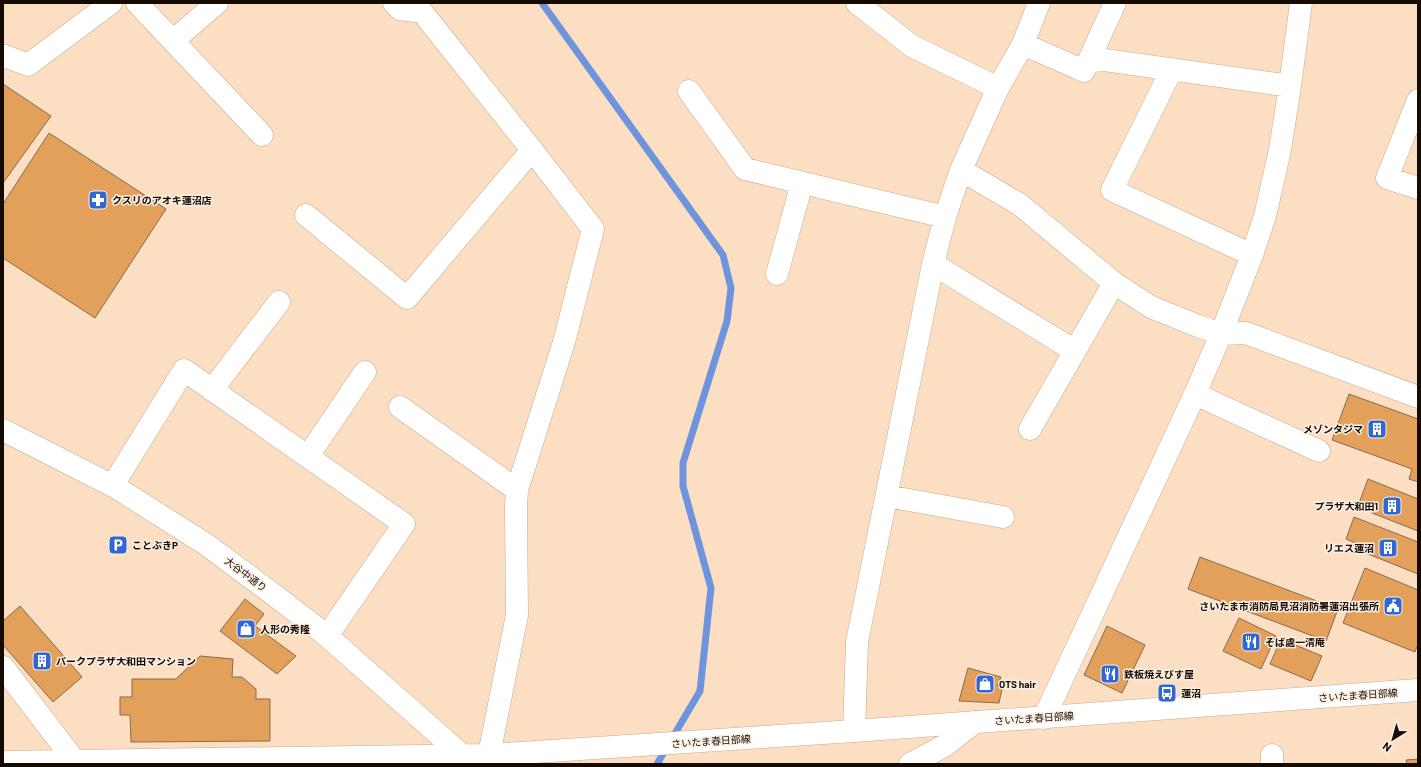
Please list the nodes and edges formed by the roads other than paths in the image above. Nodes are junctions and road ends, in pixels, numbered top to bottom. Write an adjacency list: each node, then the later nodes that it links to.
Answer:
1 (111, 3): 12 (street)
2 (137, 3): 10 (street)
3 (217, 3): 10 (street)
4 (394, 3): 9 (street)
5 (857, 3): 16 (street)
6 (1039, 3): 11 (street)
7 (1115, 3): 13 (street)
8 (1301, 3): 15 (street)
9 (428, 8): 20 (street)
10 (174, 40): 19 (street)
11 (1023, 44): 13 (street); 16 (street)
12 (3, 58)
13 (1090, 58): 14 (street)
14 (1172, 69): 15 (street); 26 (street)
15 (1290, 86): 26 (street)
16 (998, 88): 21 (street)
17 (689, 91): 22 (street)
18 (1418, 100): 23 (street)
19 (262, 135)
20 (532, 150): 24 (street); 43 (street)
21 (961, 170): 25 (street); 29 (street)
22 (802, 183): 25 (street); 28 (street)
23 (1418, 188)
24 (306, 215)
25 (945, 217): 27 (street)
26 (1252, 255): 31 (street)
27 (933, 264): 32 (street); 44 (street)
28 (777, 274)
29 (1114, 283): 31 (street); 32 (street)
30 (279, 302): 34 (street)
31 (1221, 334): 35 (street); 36 (street)
32 (1075, 351): 38 (street)
33 (365, 372): 41 (street)
34 (212, 390): 41 (street); 42 (street)
35 (1195, 394): 40 (street); 49 (street)
36 (1418, 397)
37 (400, 407): 43 (street)
38 (1030, 429)
39 (3, 430): 42 (street, 大谷中通り)
40 (1319, 451)
41 (308, 456): 46 (street)
42 (113, 485): 46 (street, 大谷中通り)
43 (517, 490): 52 (street)
44 (887, 496): 45 (street); 51 (street)
45 (1003, 517)
46 (327, 636): 52 (street, 大谷中通り)
47 (3, 667): 54 (street)
48 (1418, 690): 49 (street, さいたま春日部線)
49 (1044, 718): 50 (street, さいたま春日部線)
50 (975, 722): 51 (street, さいたま春日部線); 55 (street)
51 (854, 731): 52 (street, さいたま春日部線)
52 (475, 758): 54 (street, さいたま春日部線)
53 (3, 762): 54 (street, さいたま春日部線)
54 (76, 762)
55 (910, 764)

